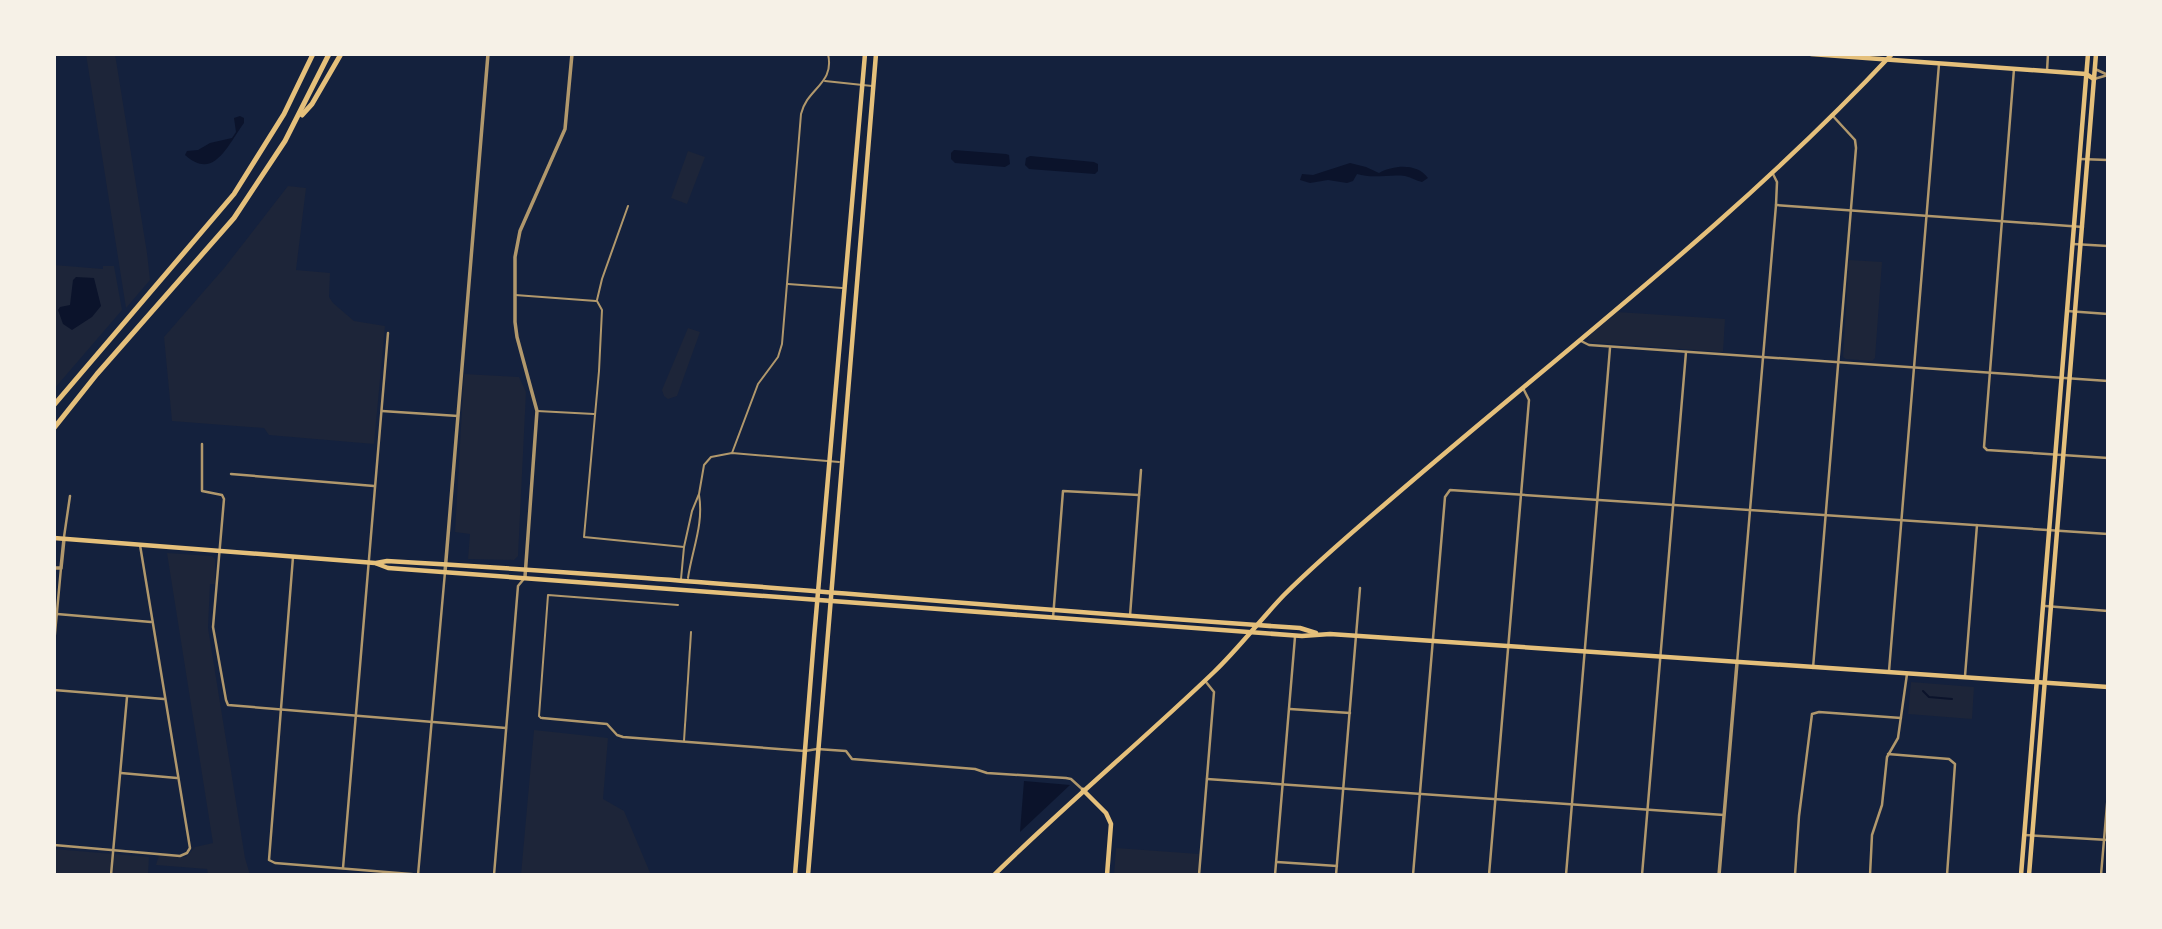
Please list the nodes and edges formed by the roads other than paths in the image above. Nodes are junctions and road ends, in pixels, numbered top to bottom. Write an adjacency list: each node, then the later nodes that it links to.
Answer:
1 (313, 54): 61 (highway)
2 (330, 54): 27 (highway)
3 (341, 54): 27 (highway)
4 (488, 54): 65 (street)
5 (572, 54): 44 (street)
6 (828, 54): 23 (lane)
7 (865, 54): 24 (main road)
8 (876, 54): 25 (main road)
9 (1811, 54): 14 (main road)
10 (1892, 54): 15 (main road)
11 (2048, 54): 19 (street)
12 (2088, 54): 20 (main road)
13 (2096, 54): 18 (main road)
14 (1835, 55): 15 (main road)
15 (1886, 60): 16 (main road); 26 (main road)
16 (1938, 64): 17 (main road); 35 (street)
17 (2014, 69): 19 (main road); 36 (street)
18 (2095, 69): 20 (main road); 21 (street); 22 (main road)
19 (2047, 71): 20 (main road)
20 (2086, 74): 22 (main road); 28 (main road)
21 (2108, 75): 22 (street)
22 (2094, 79): 29 (main road)
23 (824, 81): 24 (lane); 42 (lane)
24 (862, 85): 25 (lane); 43 (main road)
25 (874, 86): 73 (main road)
26 (1832, 116): 31 (main road); 34 (street)
27 (296, 122): 66 (highway)
28 (2079, 159): 29 (street); 37 (main road)
29 (2088, 159): 30 (street); 38 (main road)
30 (2108, 160)
31 (1772, 172): 32 (street); 50 (main road)
32 (1776, 205): 34 (street); 53 (street)
33 (628, 206): 45 (lane)
34 (1850, 210): 35 (street); 54 (street)
35 (1926, 215): 36 (street); 55 (street)
36 (2001, 221): 37 (street); 56 (street)
37 (2074, 226): 38 (street); 39 (main road)
38 (2083, 227): 40 (main road)
39 (2073, 244): 40 (street); 46 (main road)
40 (2081, 244): 41 (street); 47 (main road)
41 (2108, 246)
42 (787, 284): 43 (lane); 68 (lane)
43 (845, 289): 72 (main road)
44 (515, 295): 45 (lane); 63 (street)
45 (597, 301): 64 (lane)
46 (2067, 311): 47 (street); 57 (main road)
47 (2076, 312): 48 (street); 58 (main road)
48 (2108, 314)
49 (388, 333): 62 (street)
50 (1579, 339): 51 (street); 60 (main road)
51 (1610, 346): 52 (street); 81 (street)
52 (1686, 352): 53 (street); 82 (street)
53 (1762, 357): 54 (street); 83 (street)
54 (1837, 362): 55 (street); 84 (street)
55 (1914, 368): 56 (street); 85 (street)
56 (1989, 373): 57 (street); 69 (street)
57 (2062, 378): 58 (street); 69 (main road)
58 (2070, 379): 59 (street); 70 (main road)
59 (2108, 381)
60 (1523, 388): 78 (street); 122 (main road)
61 (54, 405)
62 (382, 411): 65 (street); 76 (street)
63 (537, 411): 64 (lane); 100 (street)
64 (595, 414): 93 (lane)
65 (458, 416): 97 (street)
66 (54, 428)
67 (202, 444): 94 (street)
68 (732, 453): 72 (lane); 77 (lane)
69 (2056, 455): 70 (street); 87 (main road)
70 (2064, 455): 71 (street); 88 (main road)
71 (2108, 458)
72 (830, 461): 73 (lane); 109 (main road)
73 (842, 462): 110 (main road)
74 (1140, 470): 79 (street)
75 (231, 474): 76 (street)
76 (375, 486): 96 (street)
77 (699, 494): 93 (lane); 105 (lane)
78 (1521, 494): 81 (street); 128 (street); 130 (street)
79 (1139, 495): 116 (street); 119 (street)
80 (70, 496): 91 (street)
81 (1597, 499): 82 (street); 131 (street)
82 (1673, 505): 83 (street); 132 (street)
83 (1749, 509): 84 (street); 133 (street)
84 (1825, 515): 85 (street); 134 (street)
85 (1901, 520): 86 (street); 135 (street)
86 (1977, 525): 87 (street); 137 (street)
87 (2050, 530): 88 (street); 114 (main road)
88 (2058, 531): 89 (street); 115 (main road)
89 (2108, 534)
90 (54, 538): 91 (main road)
91 (64, 539): 92 (main road); 99 (street)
92 (140, 545): 94 (main road); 121 (street)
93 (684, 547): 104 (lane)
94 (220, 552): 95 (main road); 145 (street)
95 (293, 557): 96 (main road); 145 (street)
96 (372, 563): 97 (main road); 101 (main road); 148 (street)
97 (446, 564): 100 (main road); 101 (street)
98 (54, 568): 99 (street)
99 (61, 568): 118 (street)
100 (526, 568): 103 (street); 104 (main road)
101 (445, 572): 102 (main road); 151 (street)
102 (511, 576): 103 (main road); 106 (street)
103 (525, 577): 106 (street); 108 (main road)
104 (681, 580): 105 (main road)
105 (688, 581): 108 (lane); 109 (main road)
106 (518, 586): 152 (street)
107 (1360, 588): 127 (street)
108 (686, 590): 111 (main road)
109 (818, 591): 110 (main road); 111 (main road)
110 (831, 592): 112 (main road); 116 (main road)
111 (817, 601): 112 (main road); 155 (main road)
112 (830, 602): 120 (main road); 154 (main road)
113 (678, 605): 149 (lane)
114 (2044, 606): 115 (street); 139 (main road)
115 (2052, 607): 117 (street); 140 (main road)
116 (1054, 611): 119 (main road); 120 (street)
117 (2108, 611)
118 (57, 614): 121 (street); 129 (street)
119 (1130, 616): 122 (main road)
120 (1053, 619): 124 (main road)
121 (151, 621): 144 (street)
122 (1255, 625): 124 (main road); 125 (main road)
123 (691, 632): 153 (lane)
124 (1250, 632): 126 (main road); 138 (main road)
125 (1317, 634): 126 (main road); 127 (main road)
126 (1295, 635): 146 (street)
127 (1356, 636): 128 (main road); 147 (street)
128 (1432, 641): 130 (main road); 164 (street)
129 (54, 644)
130 (1508, 647): 131 (main road); 165 (street)
131 (1584, 652): 132 (main road); 166 (street)
132 (1660, 657): 133 (main road); 167 (street)
133 (1737, 663): 134 (main road); 168 (street)
134 (1813, 668): 135 (main road)
135 (1889, 673): 136 (main road)
136 (1907, 674): 137 (main road); 150 (street)
137 (1965, 678): 139 (main road)
138 (1204, 681): 159 (street); 162 (main road)
139 (2037, 683): 140 (main road); 169 (main road)
140 (2046, 684): 141 (main road); 170 (main road)
141 (2108, 687)
142 (54, 690): 143 (street)
143 (127, 697): 144 (street); 157 (street)
144 (164, 699): 158 (street)
145 (280, 709): 148 (street); 176 (street)
146 (1289, 709): 147 (street); 160 (street)
147 (1350, 713): 161 (street)
148 (355, 716): 151 (street); 176 (street)
149 (542, 718): 153 (street)
150 (1902, 718): 156 (street); 192 (street)
151 (432, 722): 152 (street); 178 (street)
152 (506, 728): 179 (street)
153 (684, 742): 155 (street)
154 (817, 749): 155 (street); 162 (street); 181 (main road)
155 (805, 751): 180 (main road)
156 (1888, 754): 193 (street); 194 (street)
157 (120, 773): 158 (street); 173 (street)
158 (177, 779): 173 (street)
159 (1207, 779): 160 (street); 184 (street)
160 (1283, 784): 161 (street); 174 (street)
161 (1343, 789): 164 (street); 175 (street)
162 (1083, 790): 182 (main road); 183 (main road)
163 (2108, 793): 171 (street)
164 (1420, 794): 165 (street); 187 (street)
165 (1495, 799): 166 (street); 188 (street)
166 (1572, 804): 167 (street); 189 (street)
167 (1648, 810): 168 (street); 190 (street)
168 (1724, 815): 191 (street)
169 (2024, 835): 170 (street); 195 (main road)
170 (2032, 836): 171 (street); 196 (main road)
171 (2106, 840): 197 (street)
172 (54, 845): 173 (street)
173 (113, 850): 177 (street)
174 (1276, 862): 175 (street); 185 (street)
175 (1337, 866): 186 (street)
176 (343, 868): 178 (street)
177 (111, 875)
178 (420, 875)
179 (494, 875)
180 (795, 875)
181 (808, 875)
182 (994, 875)
183 (1107, 875)
184 (1199, 875)
185 (1275, 875)
186 (1336, 875)
187 (1413, 875)
188 (1489, 875)
189 (1566, 875)
190 (1642, 875)
191 (1719, 875)
192 (1795, 875)
193 (1870, 875)
194 (1947, 875)
195 (2021, 875)
196 (2029, 875)
197 (2101, 875)

